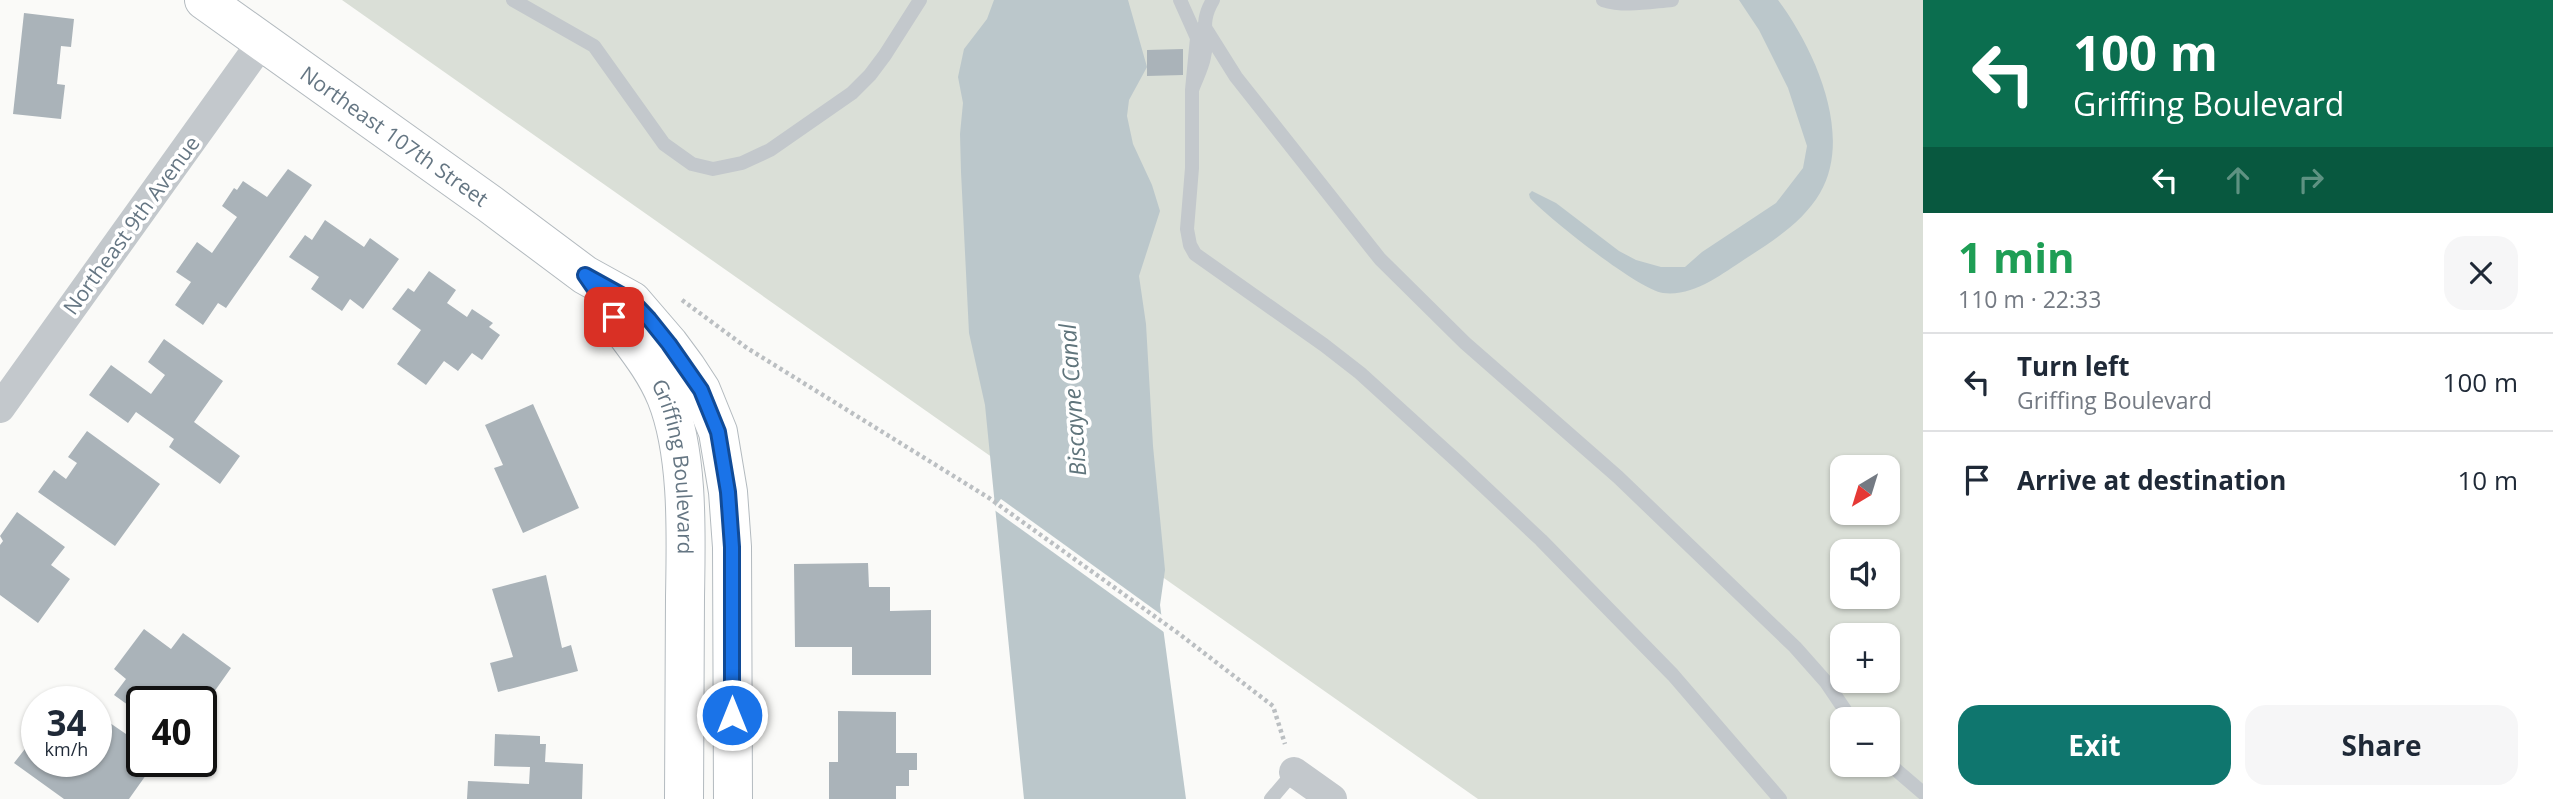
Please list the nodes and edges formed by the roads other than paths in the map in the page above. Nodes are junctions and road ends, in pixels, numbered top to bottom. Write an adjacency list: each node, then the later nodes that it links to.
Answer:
1 (204, 0): 9 (street, Northeast 107th Street)
2 (513, 0): 3 (lane)
3 (920, 0)
4 (1180, 0): 10 (lane)
5 (1213, 0): 8 (lane)
6 (1603, 0): 7 (lane)
7 (1672, 0)
8 (1204, 26): 10 (lane); 13 (lane)
9 (262, 42): 11 (street, Northeast 107th Street); 12 (street, Northeast 9th Avenue)
10 (1192, 90): 21 (lane)
11 (585, 275): 17 (street, Griffing Boulevard); 18 (street, Griffing Boulevard)
12 (0, 408)
13 (1843, 707)
14 (1294, 772): 19 (lane); 20 (street)
15 (1900, 773): 16 (lane)
16 (1923, 793)
17 (684, 799)
18 (733, 799)
19 (1271, 799)
20 (1332, 799)
21 (1780, 799)

